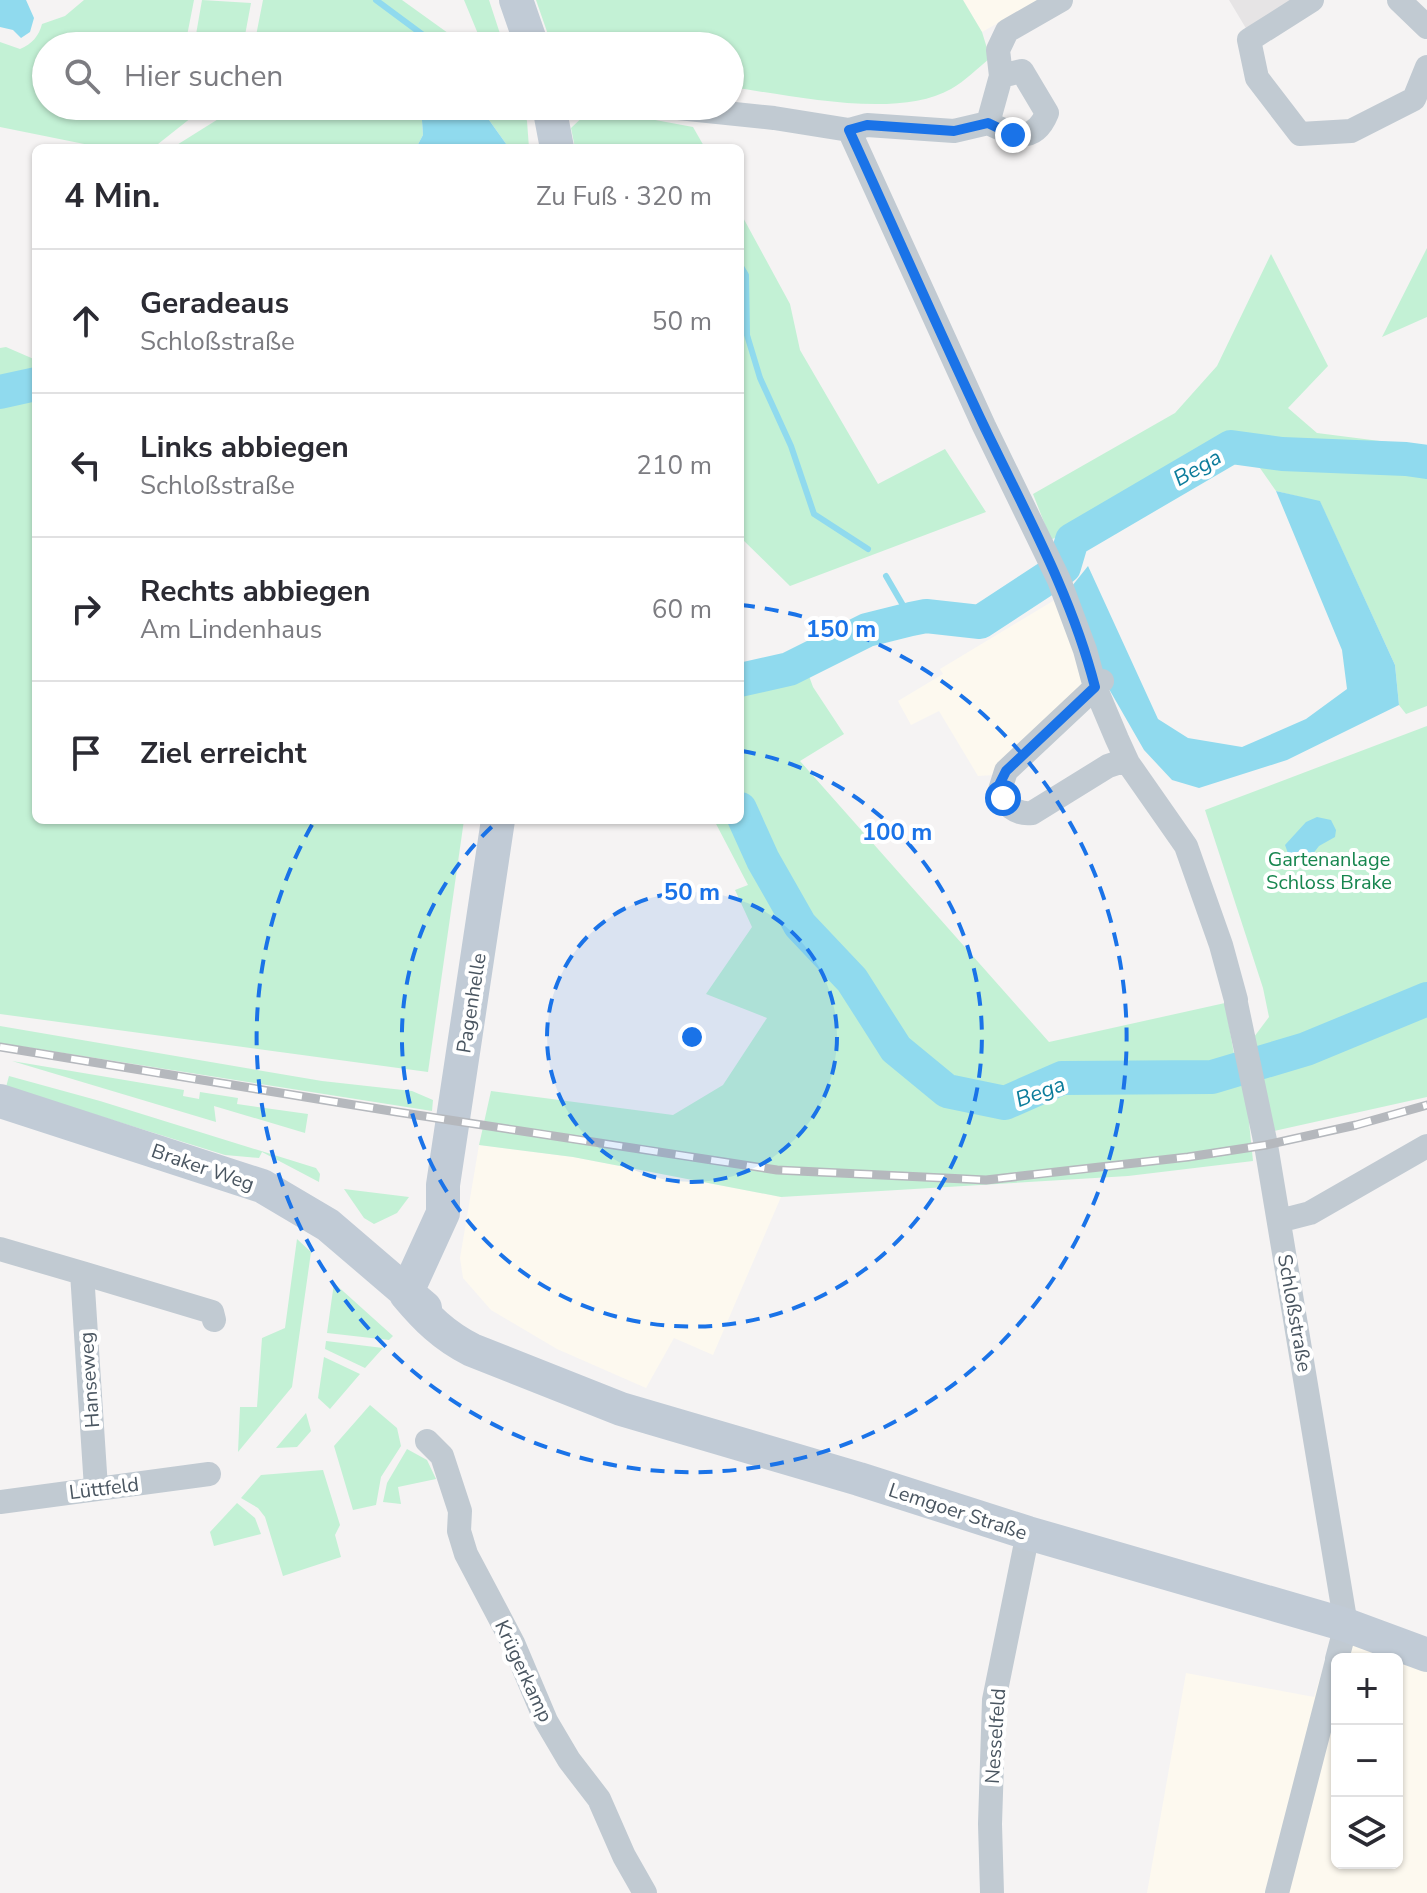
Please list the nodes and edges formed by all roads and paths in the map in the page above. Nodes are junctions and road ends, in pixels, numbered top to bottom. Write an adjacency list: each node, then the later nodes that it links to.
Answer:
1 (516, 0): 6 (main road)
2 (1061, 0): 8 (street)
3 (1312, 0): 7 (street)
4 (1399, 0): 5 (street)
5 (1427, 27)
6 (527, 32)
7 (1427, 67)
8 (1001, 76): 11 (street); 11 (street)
9 (744, 115): 12 (street)
10 (553, 120): 13 (main road)
11 (988, 123): 12 (street)
12 (849, 130): 14 (street, Schloßstraße)
13 (556, 144)
14 (1098, 684): 15 (street, Schloßstraße); 15 (street)
15 (1128, 763): 19 (street, Schloßstraße)
16 (497, 824): 22 (main road, Pagenhelle)
17 (0, 1101): 22 (main road, Braker Weg)
18 (1427, 1146): 19 (street)
19 (1279, 1221): 29 (street, Schloßstraße)
20 (0, 1249): 21 (street)
21 (82, 1273): 23 (street); 26 (street, Hanseweg)
22 (395, 1284): 28 (main road, Lemgoer Straße)
23 (214, 1320)
24 (427, 1441): 33 (street, Krügerkamp)
25 (209, 1474): 26 (street, Lüttfeld)
26 (96, 1488): 27 (street, Lüttfeld)
27 (0, 1502)
28 (1028, 1533): 29 (main road, Lemgoer Straße); 34 (street, Nesselfeld)
29 (1346, 1625): 30 (street); 31 (main road, Lemgoer Straße)
30 (1339, 1653)
31 (1427, 1655)
32 (1331, 1683): 35 (street)
33 (645, 1893)
34 (992, 1893)
35 (1277, 1893)

